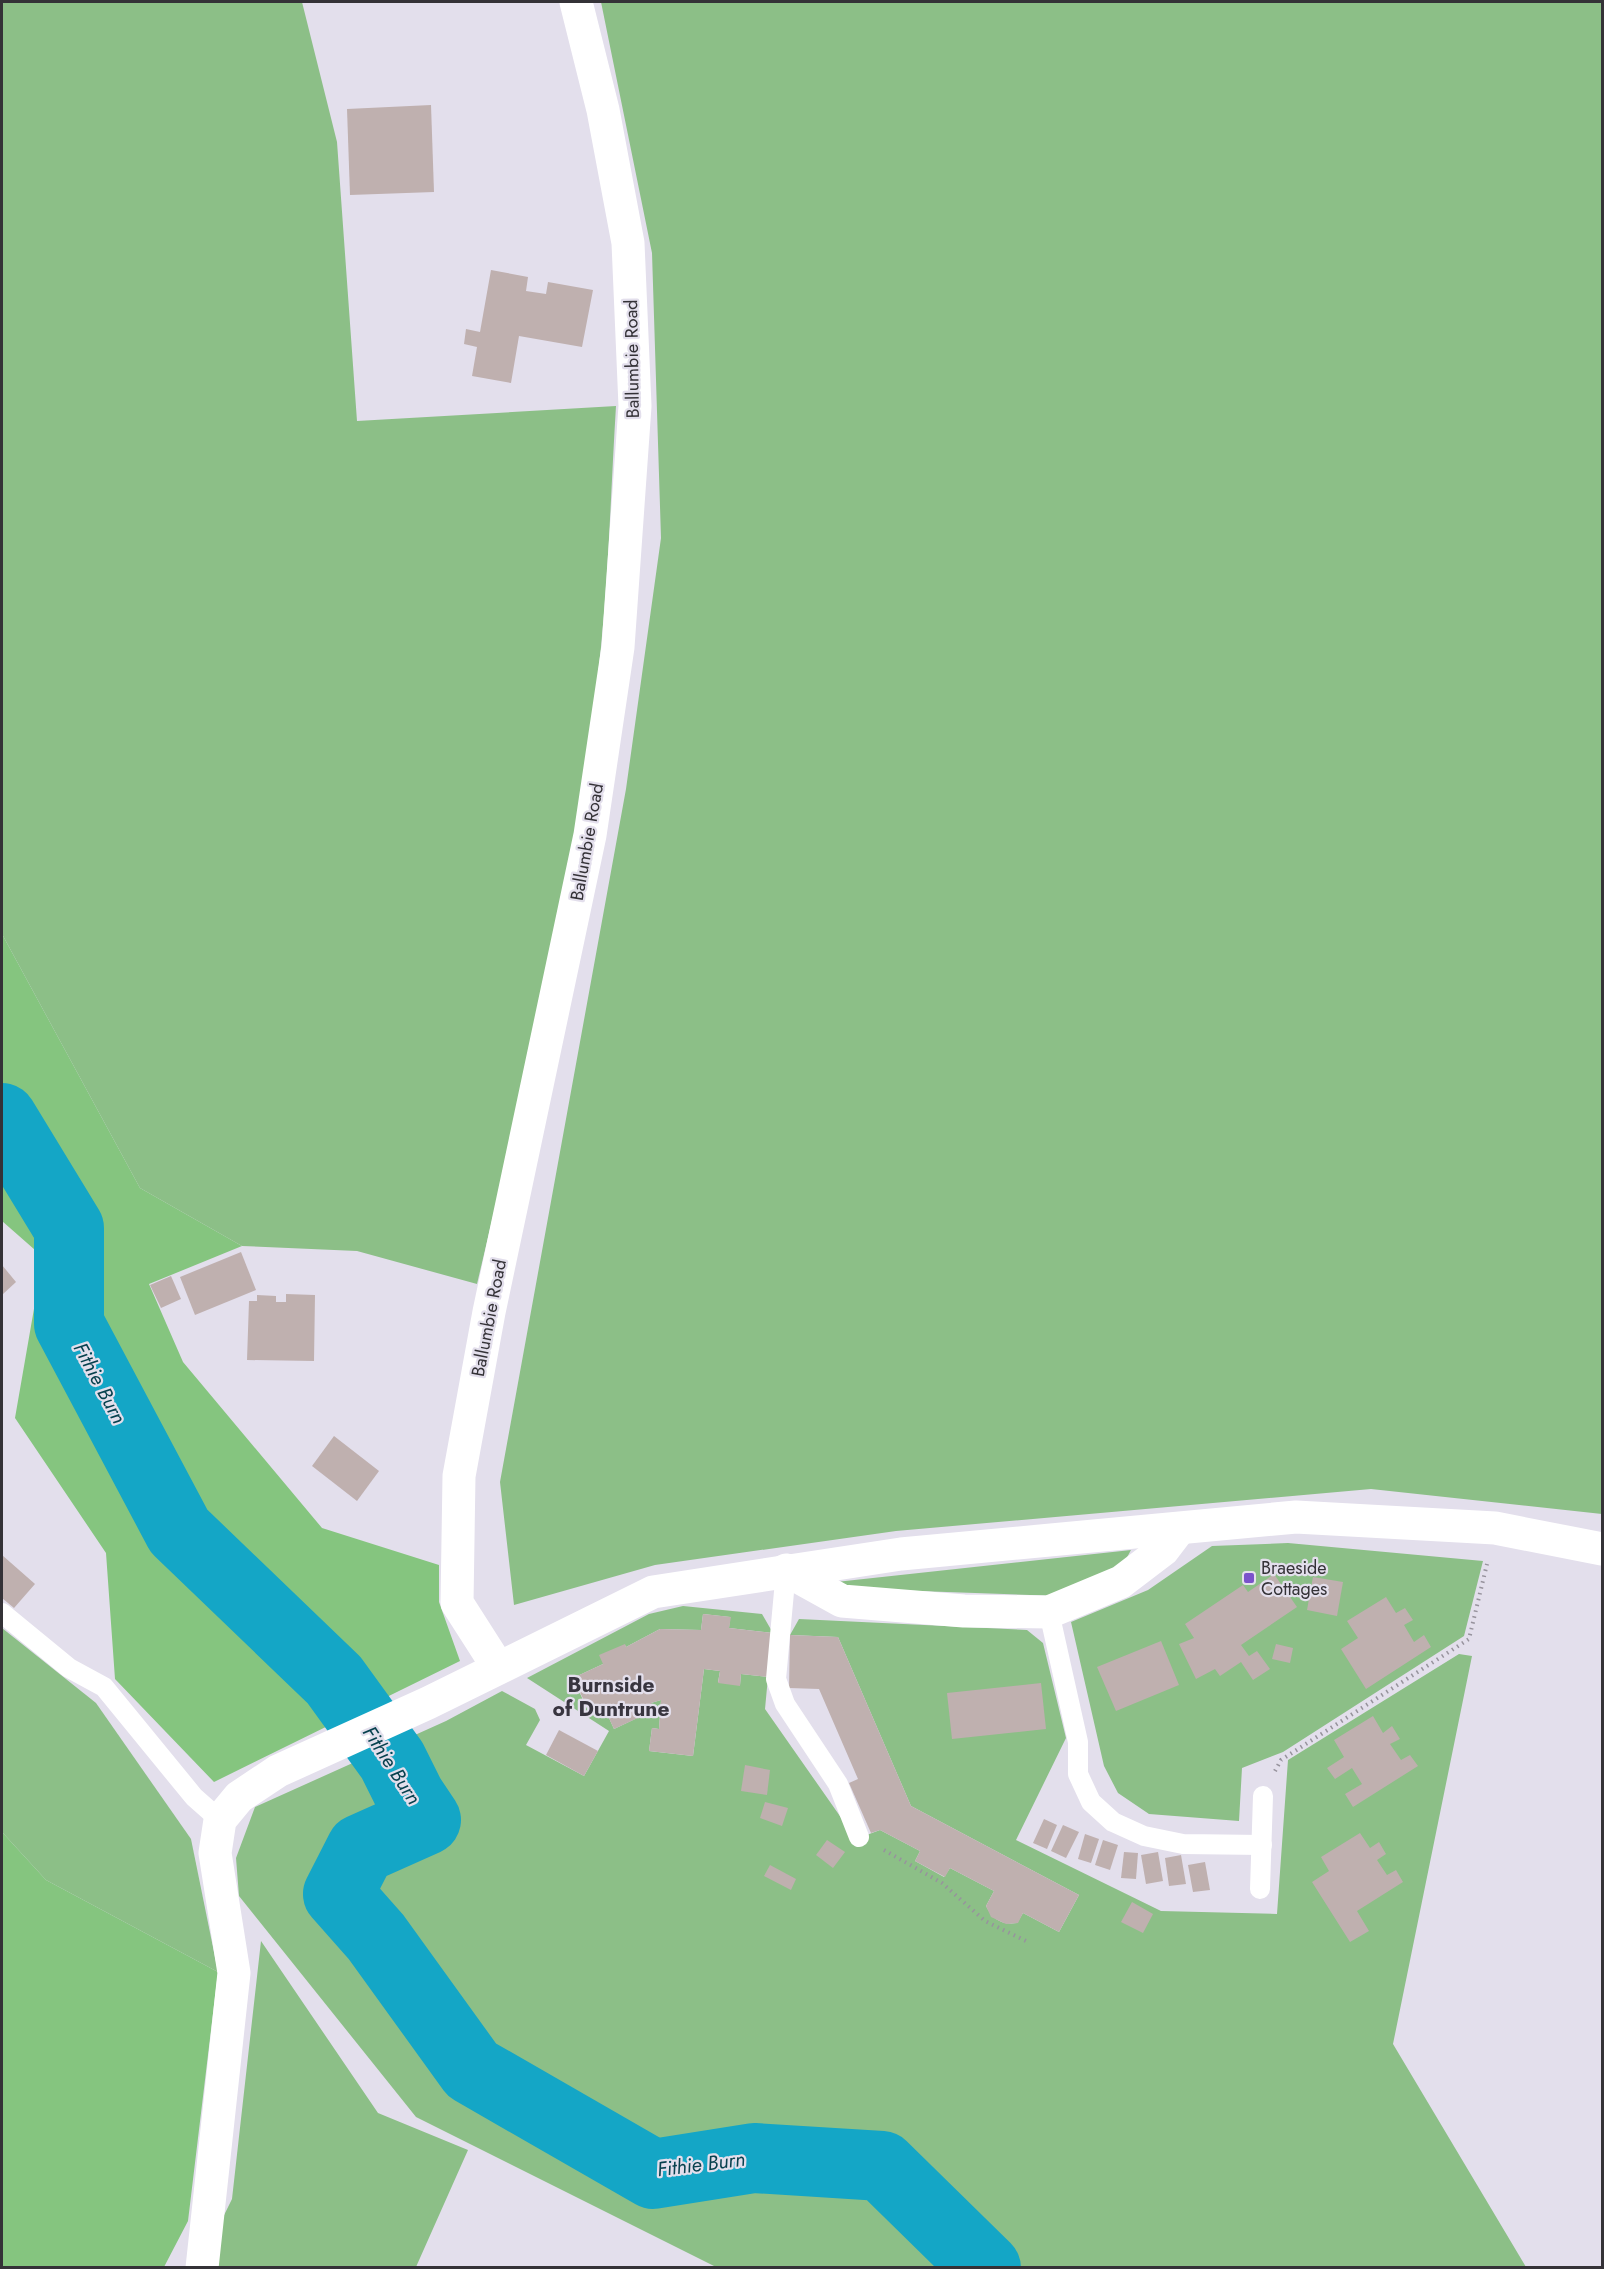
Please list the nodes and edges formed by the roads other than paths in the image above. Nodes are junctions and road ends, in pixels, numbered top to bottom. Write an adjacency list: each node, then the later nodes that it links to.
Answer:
1 (576, 2): 7 (street, Ballumbie Road)
2 (1179, 1529): 3 (street); 4 (street); 5 (street)
3 (1602, 1549)
4 (786, 1569): 5 (street); 7 (street); 10 (lane)
5 (1049, 1612): 11 (lane)
6 (2, 1613): 9 (lane)
7 (498, 1666): 9 (street)
8 (1263, 1796): 11 (lane)
9 (220, 1820): 13 (street)
10 (859, 1837)
11 (1262, 1845): 12 (lane)
12 (1260, 1889)
13 (202, 2268)

